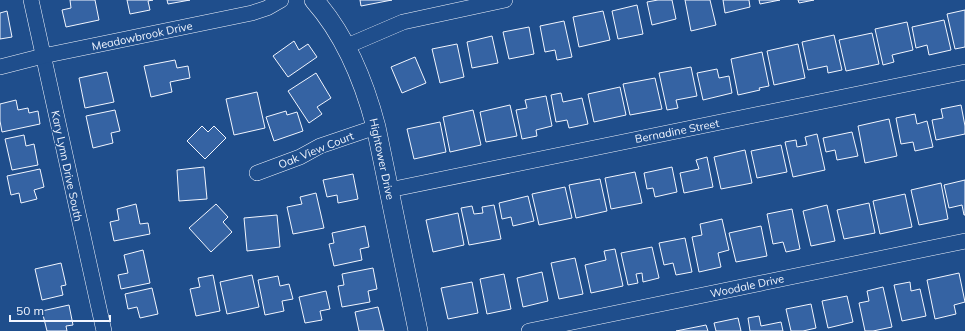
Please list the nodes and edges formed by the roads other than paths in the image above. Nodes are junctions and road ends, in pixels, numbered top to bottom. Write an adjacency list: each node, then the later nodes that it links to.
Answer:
1 (31, 0): 6 (street, Kary Lynn Drive South)
2 (281, 0): 6 (street, Meadowbrook Drive)
3 (314, 0): 5 (main road, Hightower Drive)
4 (505, 0): 5 (street)
5 (347, 46): 9 (main road, Hightower Drive)
6 (43, 56): 7 (street, Meadowbrook Drive); 13 (street, Kary Lynn Drive South)
7 (0, 67)
8 (965, 72): 11 (street, Bernadine Street)
9 (376, 127): 10 (street, Oak View Court); 11 (main road, Hightower Drive)
10 (256, 173)
11 (389, 190): 14 (main road, Hightower Drive)
12 (965, 241): 15 (street, Woodale Drive)
13 (104, 331)
14 (418, 331)
15 (528, 331)

